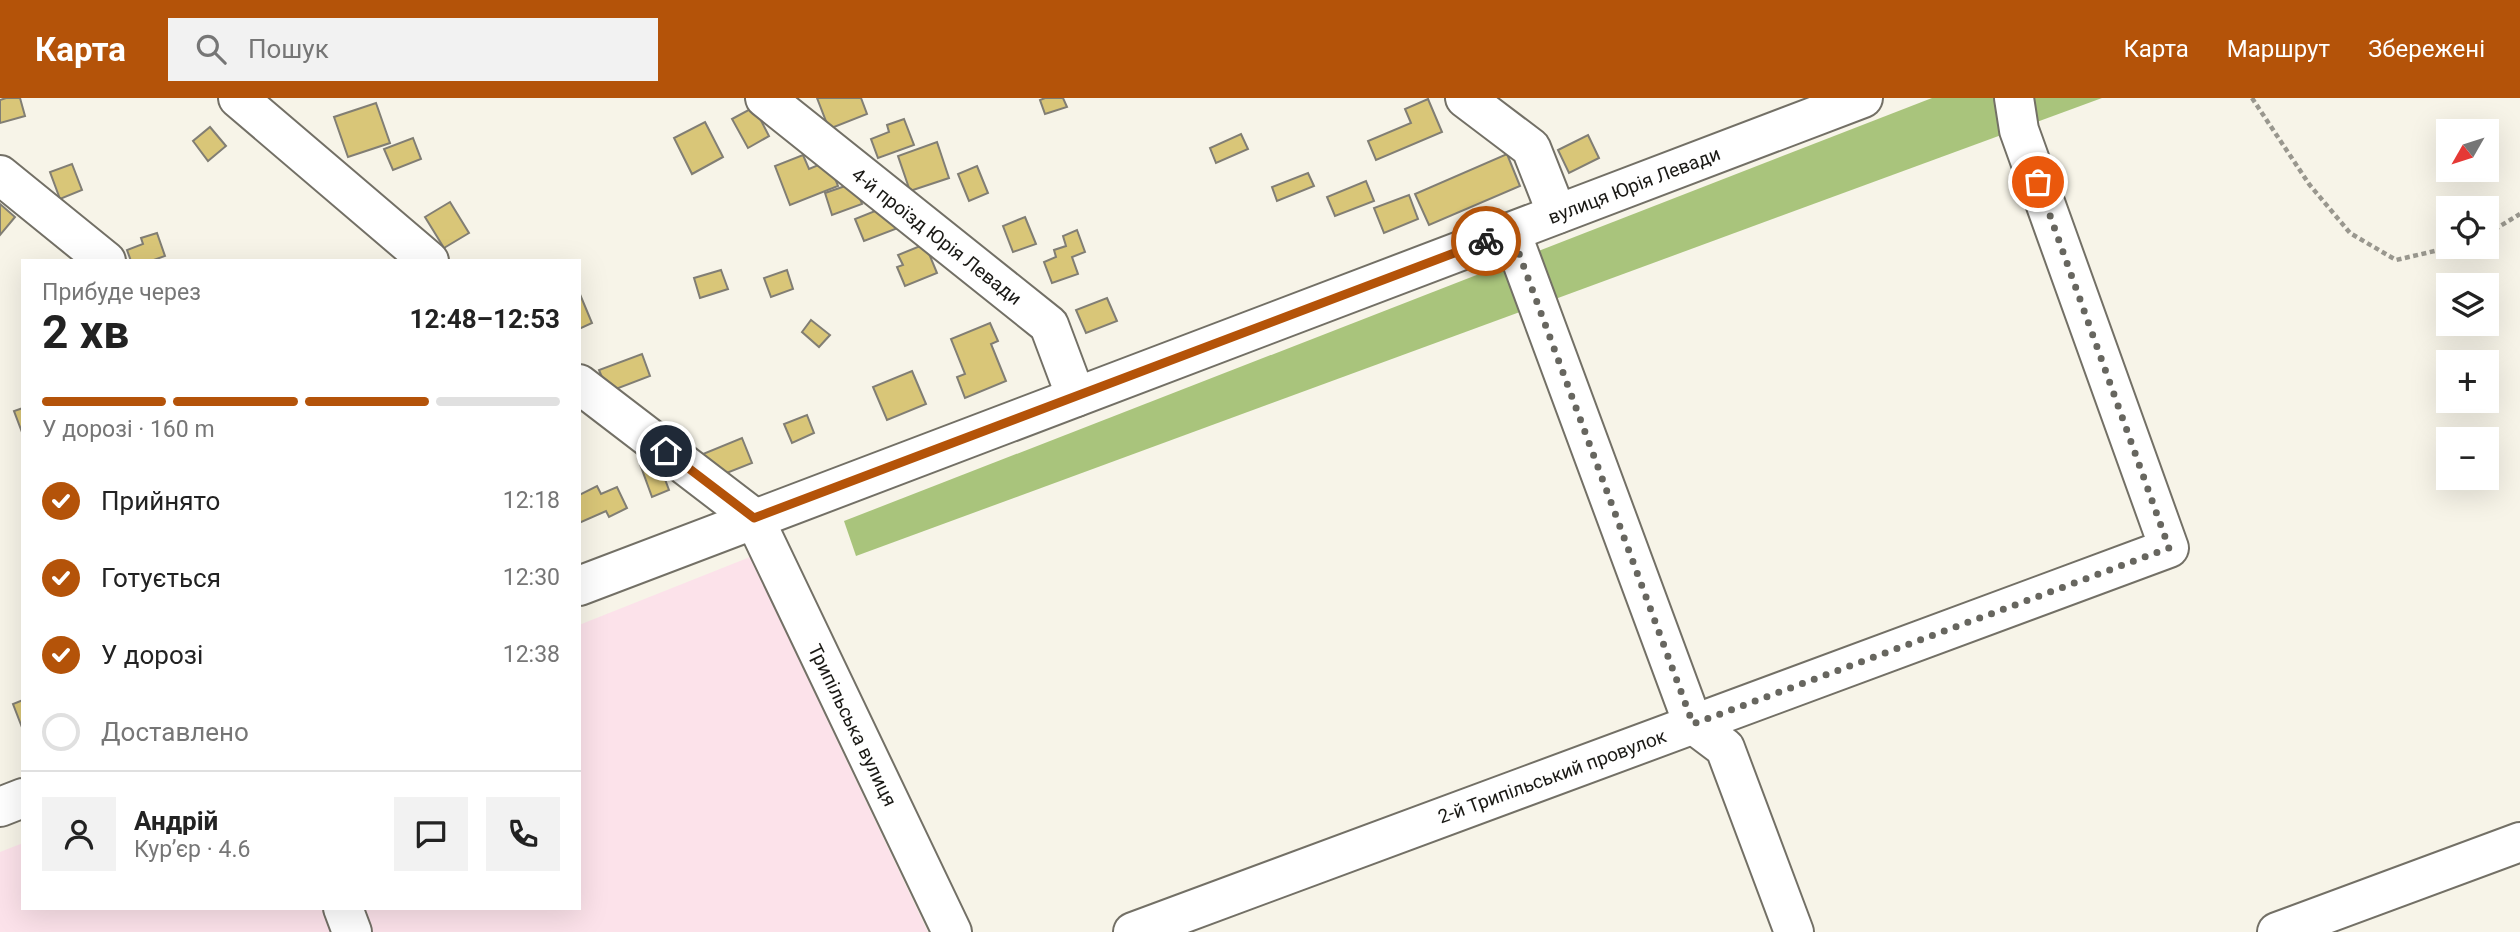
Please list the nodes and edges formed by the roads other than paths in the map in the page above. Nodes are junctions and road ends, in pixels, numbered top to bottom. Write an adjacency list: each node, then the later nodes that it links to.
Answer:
1 (238, 98): 10 (street)
2 (765, 98): 12 (street, 4-й проїзд Юрія Левади)
3 (1465, 98): 7 (street)
4 (1863, 98): 7 (street, вулиця Юрія Левади)
5 (2014, 98): 15 (street, 2-й Трипільський провулок)
6 (0, 175): 9 (street)
7 (1557, 214): 8 (street, вулиця Юрія Левади)
8 (1511, 232): 12 (street, вулиця Юрія Левади); 15 (street)
9 (104, 259)
10 (427, 259)
11 (581, 386): 13 (street)
12 (1076, 397): 13 (street, вулиця Юрія Левади)
13 (754, 518): 14 (street, вулиця Юрія Левади); 21 (street, Трипільська вулиця)
14 (581, 585)
15 (1693, 724): 22 (street, 2-й Трипільський провулок); 23 (street)
16 (21, 799): 17 (street)
17 (0, 807)
18 (2520, 842): 24 (street)
19 (344, 910): 20 (street)
20 (352, 932)
21 (952, 932)
22 (1133, 932)
23 (1794, 932)
24 (2277, 932)

